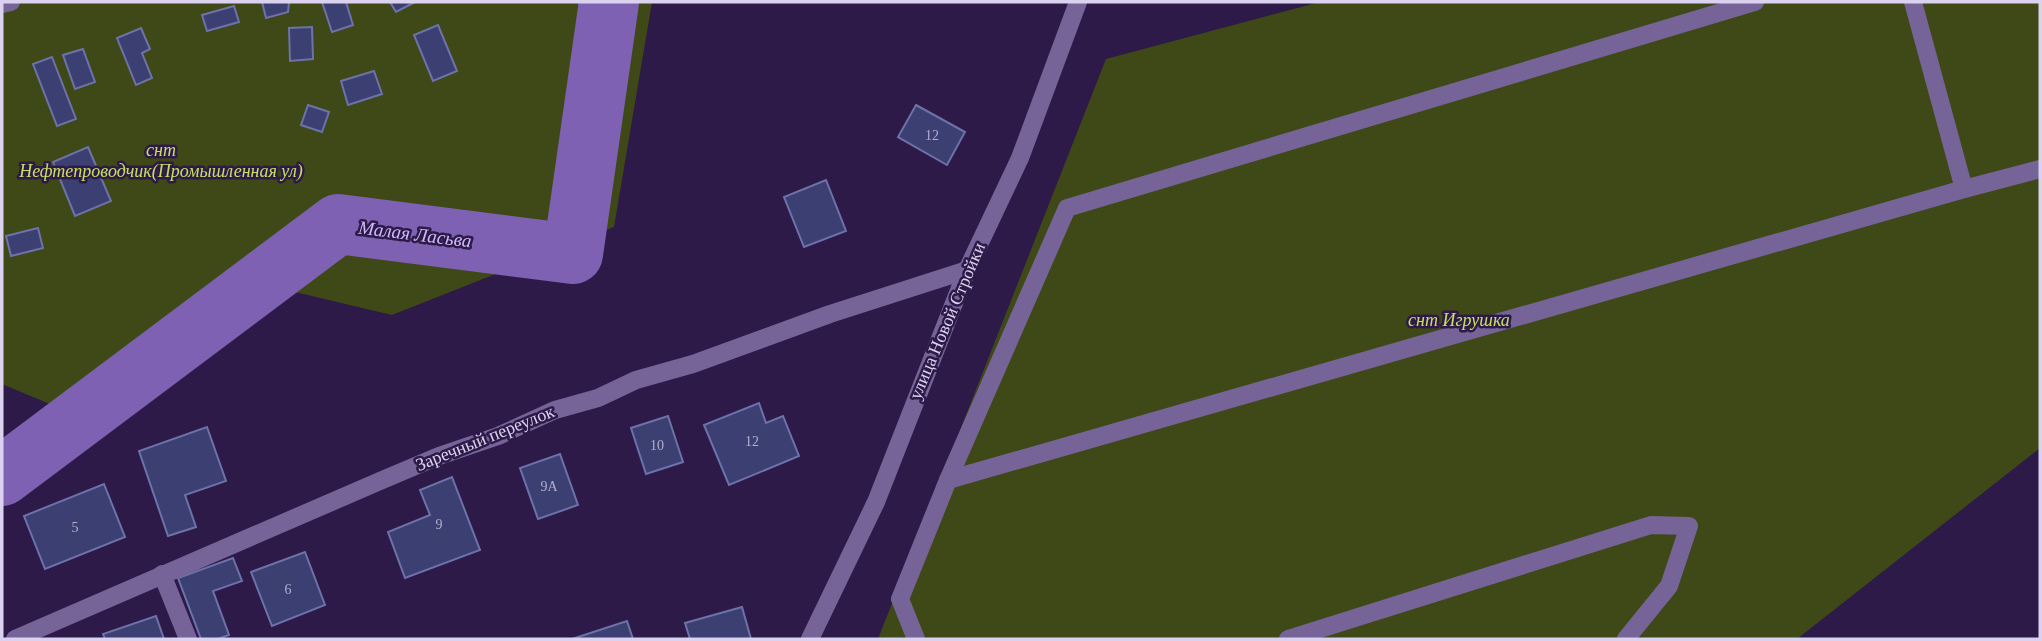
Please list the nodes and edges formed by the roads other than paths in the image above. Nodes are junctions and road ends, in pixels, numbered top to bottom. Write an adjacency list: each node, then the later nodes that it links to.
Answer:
1 (11, 2): 5 (street)
2 (1078, 2): 8 (street, улица Новой Стройки)
3 (1755, 2): 9 (street)
4 (1913, 2): 7 (street)
5 (2, 4)
6 (2040, 169): 7 (street)
7 (1964, 189): 9 (street)
8 (967, 270): 10 (street, Заречный переулок); 13 (street, улица Новой Стройки)
9 (948, 480): 14 (street)
10 (162, 574): 11 (street, Заречный переулок); 12 (street)
11 (15, 639)
12 (188, 639)
13 (810, 639)
14 (916, 639)
15 (1288, 639): 16 (street)
16 (1626, 639)

